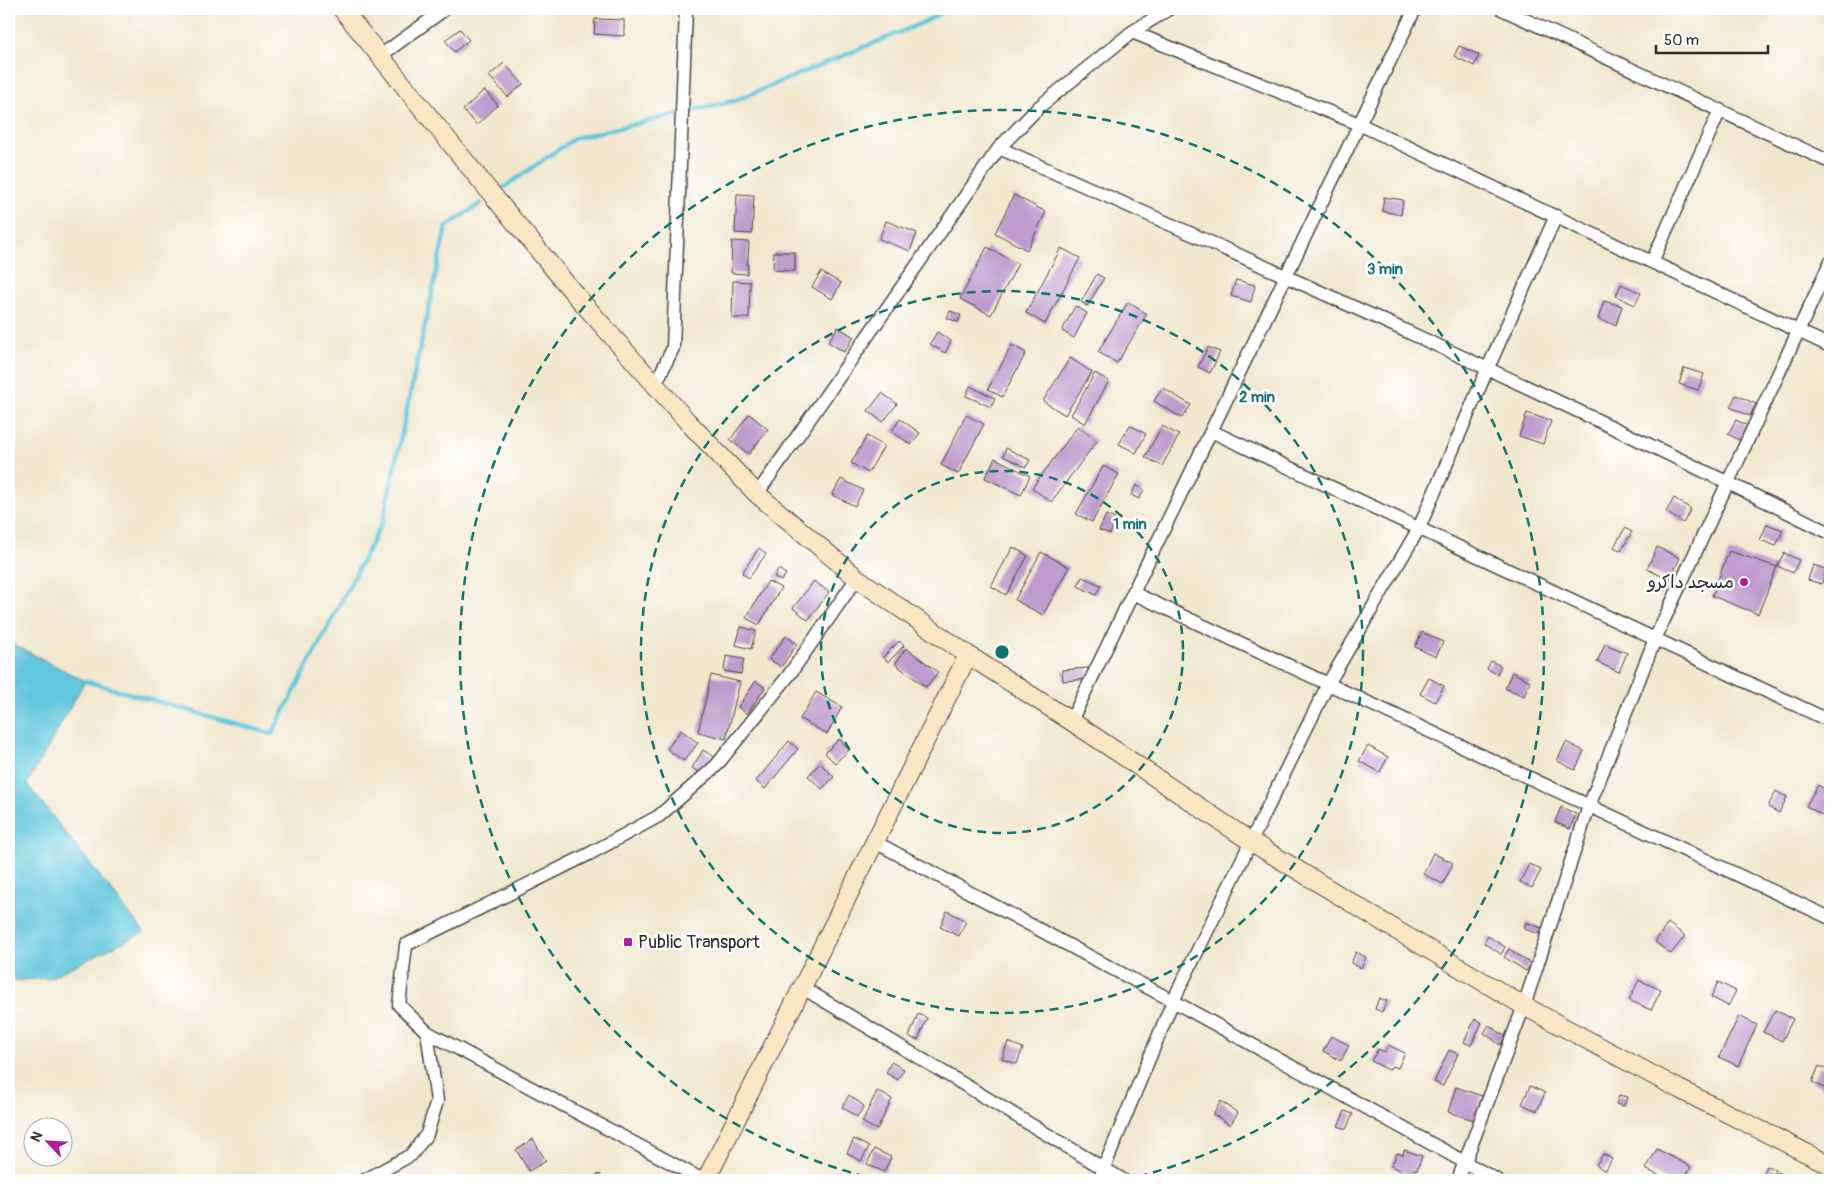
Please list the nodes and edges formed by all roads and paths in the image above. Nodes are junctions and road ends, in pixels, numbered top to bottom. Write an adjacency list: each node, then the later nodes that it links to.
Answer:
1 (342, 9): 8 (main road)
2 (446, 9): 8 (street)
3 (686, 9): 20 (street)
4 (1168, 9): 7 (street)
5 (1415, 9): 10 (street)
6 (1502, 9): 9 (street)
7 (1132, 32): 10 (street); 11 (street)
8 (380, 56): 20 (main road)
9 (1720, 110): 12 (street); 14 (street)
10 (1359, 124): 13 (street); 16 (street)
11 (999, 148): 16 (street); 23 (street)
12 (1830, 162)
13 (1556, 216): 14 (street); 19 (street)
14 (1652, 262): 17 (street)
15 (1830, 263): 17 (street)
16 (1286, 276): 19 (street); 21 (street)
17 (1799, 330): 18 (street); 22 (street)
18 (1830, 346)
19 (1487, 370): 22 (street); 24 (street)
20 (656, 385): 23 (main road)
21 (1211, 431): 24 (street); 27 (street)
22 (1729, 483): 25 (street); 28 (street)
23 (757, 494): 26 (main road)
24 (1419, 528): 28 (street); 30 (street)
25 (1830, 533)
26 (857, 578): 29 (main road); 40 (street)
27 (1133, 593): 30 (street); 31 (street)
28 (1655, 639): 32 (street); 33 (street)
29 (968, 655): 31 (main road); 35 (main road)
30 (1328, 684): 33 (street); 34 (street)
31 (1071, 721): 34 (main road)
32 (1830, 721)
33 (1589, 806): 36 (street); 39 (street)
34 (1250, 841): 38 (street); 39 (main road)
35 (875, 842): 37 (main road); 38 (street)
36 (1830, 918)
37 (803, 988): 43 (street); 45 (main road)
38 (1173, 1001): 41 (street); 43 (street)
39 (1524, 1006): 41 (street); 42 (main road)
40 (427, 1032): 44 (street); 45 (street)
41 (1465, 1163): 47 (street); 48 (street)
42 (1830, 1165)
43 (1102, 1175): 46 (street)
44 (365, 1180)
45 (705, 1180)
46 (1123, 1180)
47 (1458, 1180)
48 (1497, 1180)

